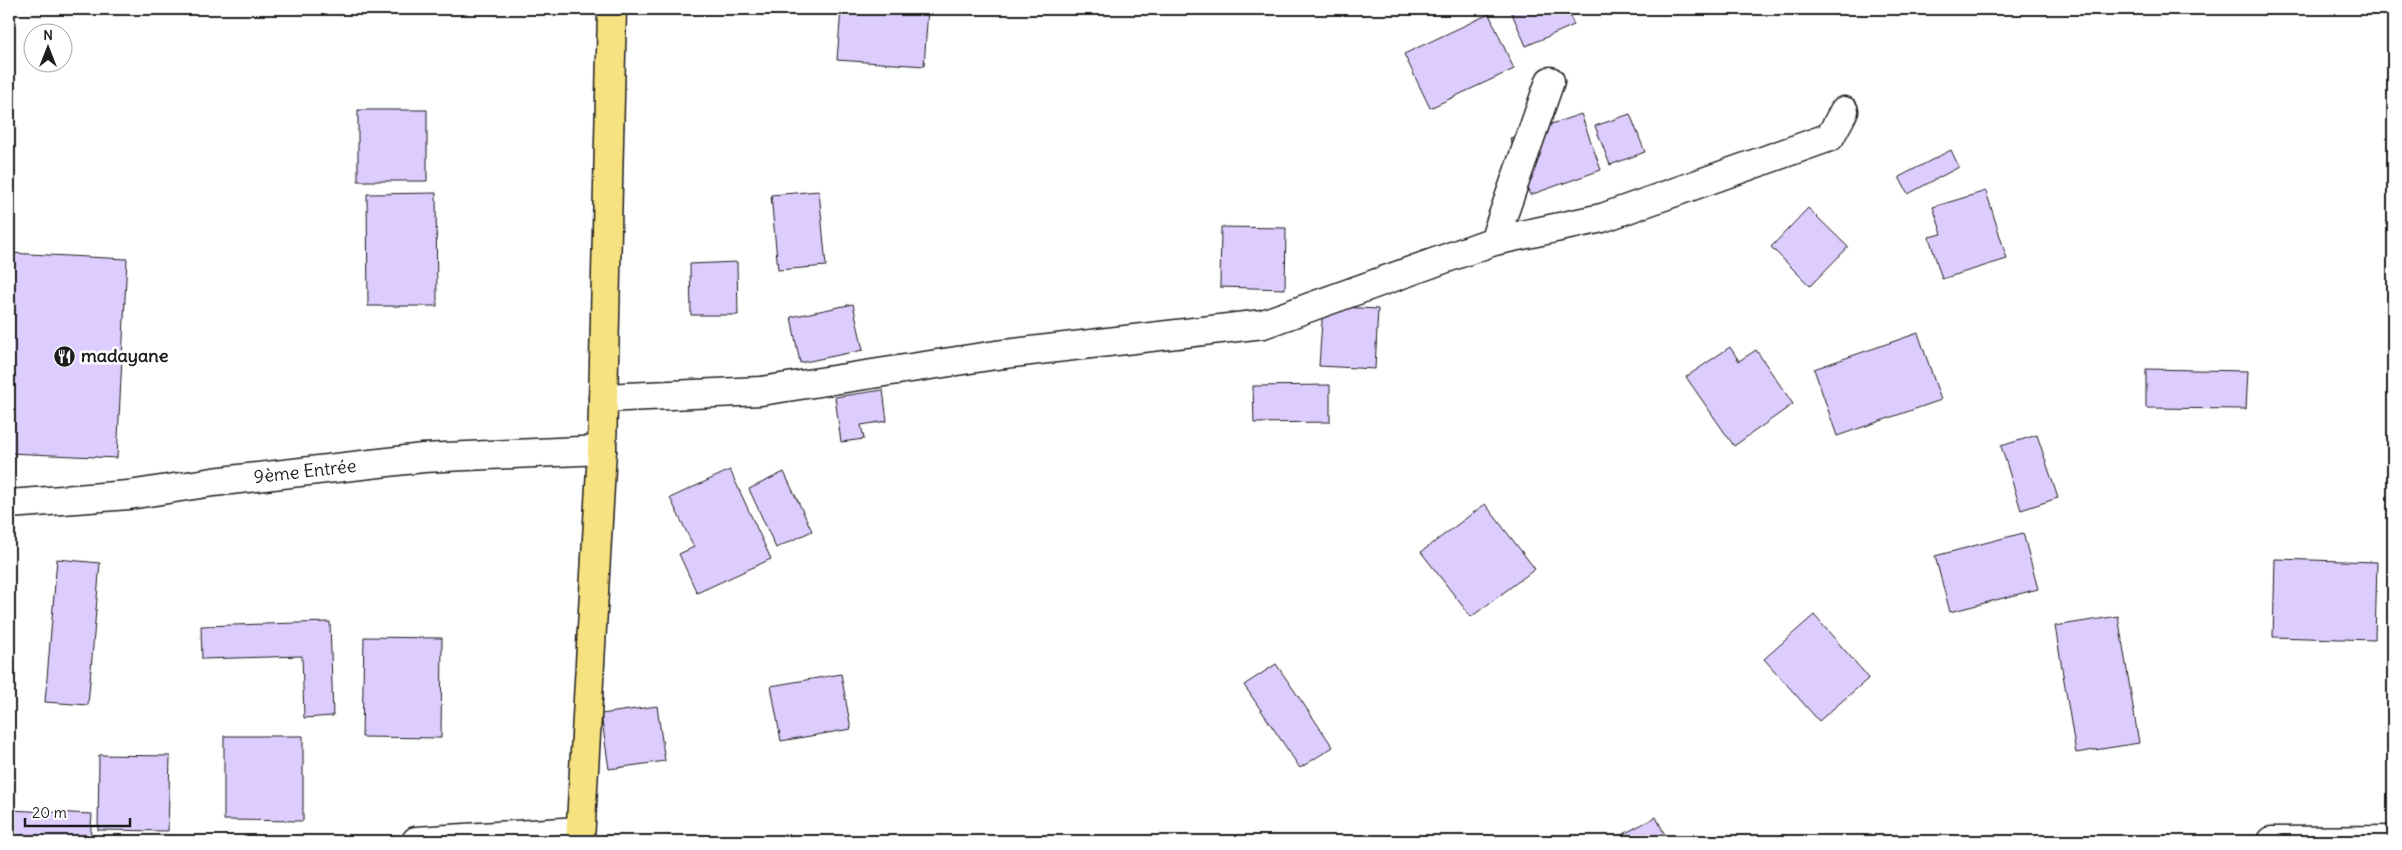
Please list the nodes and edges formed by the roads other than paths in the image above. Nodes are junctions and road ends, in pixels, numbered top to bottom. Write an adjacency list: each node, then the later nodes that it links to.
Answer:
1 (612, 9): 5 (main road)
2 (1550, 81): 4 (street)
3 (1844, 111): 4 (street)
4 (1494, 241): 5 (street)
5 (603, 398): 6 (main road)
6 (602, 450): 7 (street, 9ème Entrée); 8 (main road)
7 (9, 504)
8 (580, 836): 10 (street)
9 (2393, 840): 11 (street)
10 (416, 841)
11 (2272, 841)

